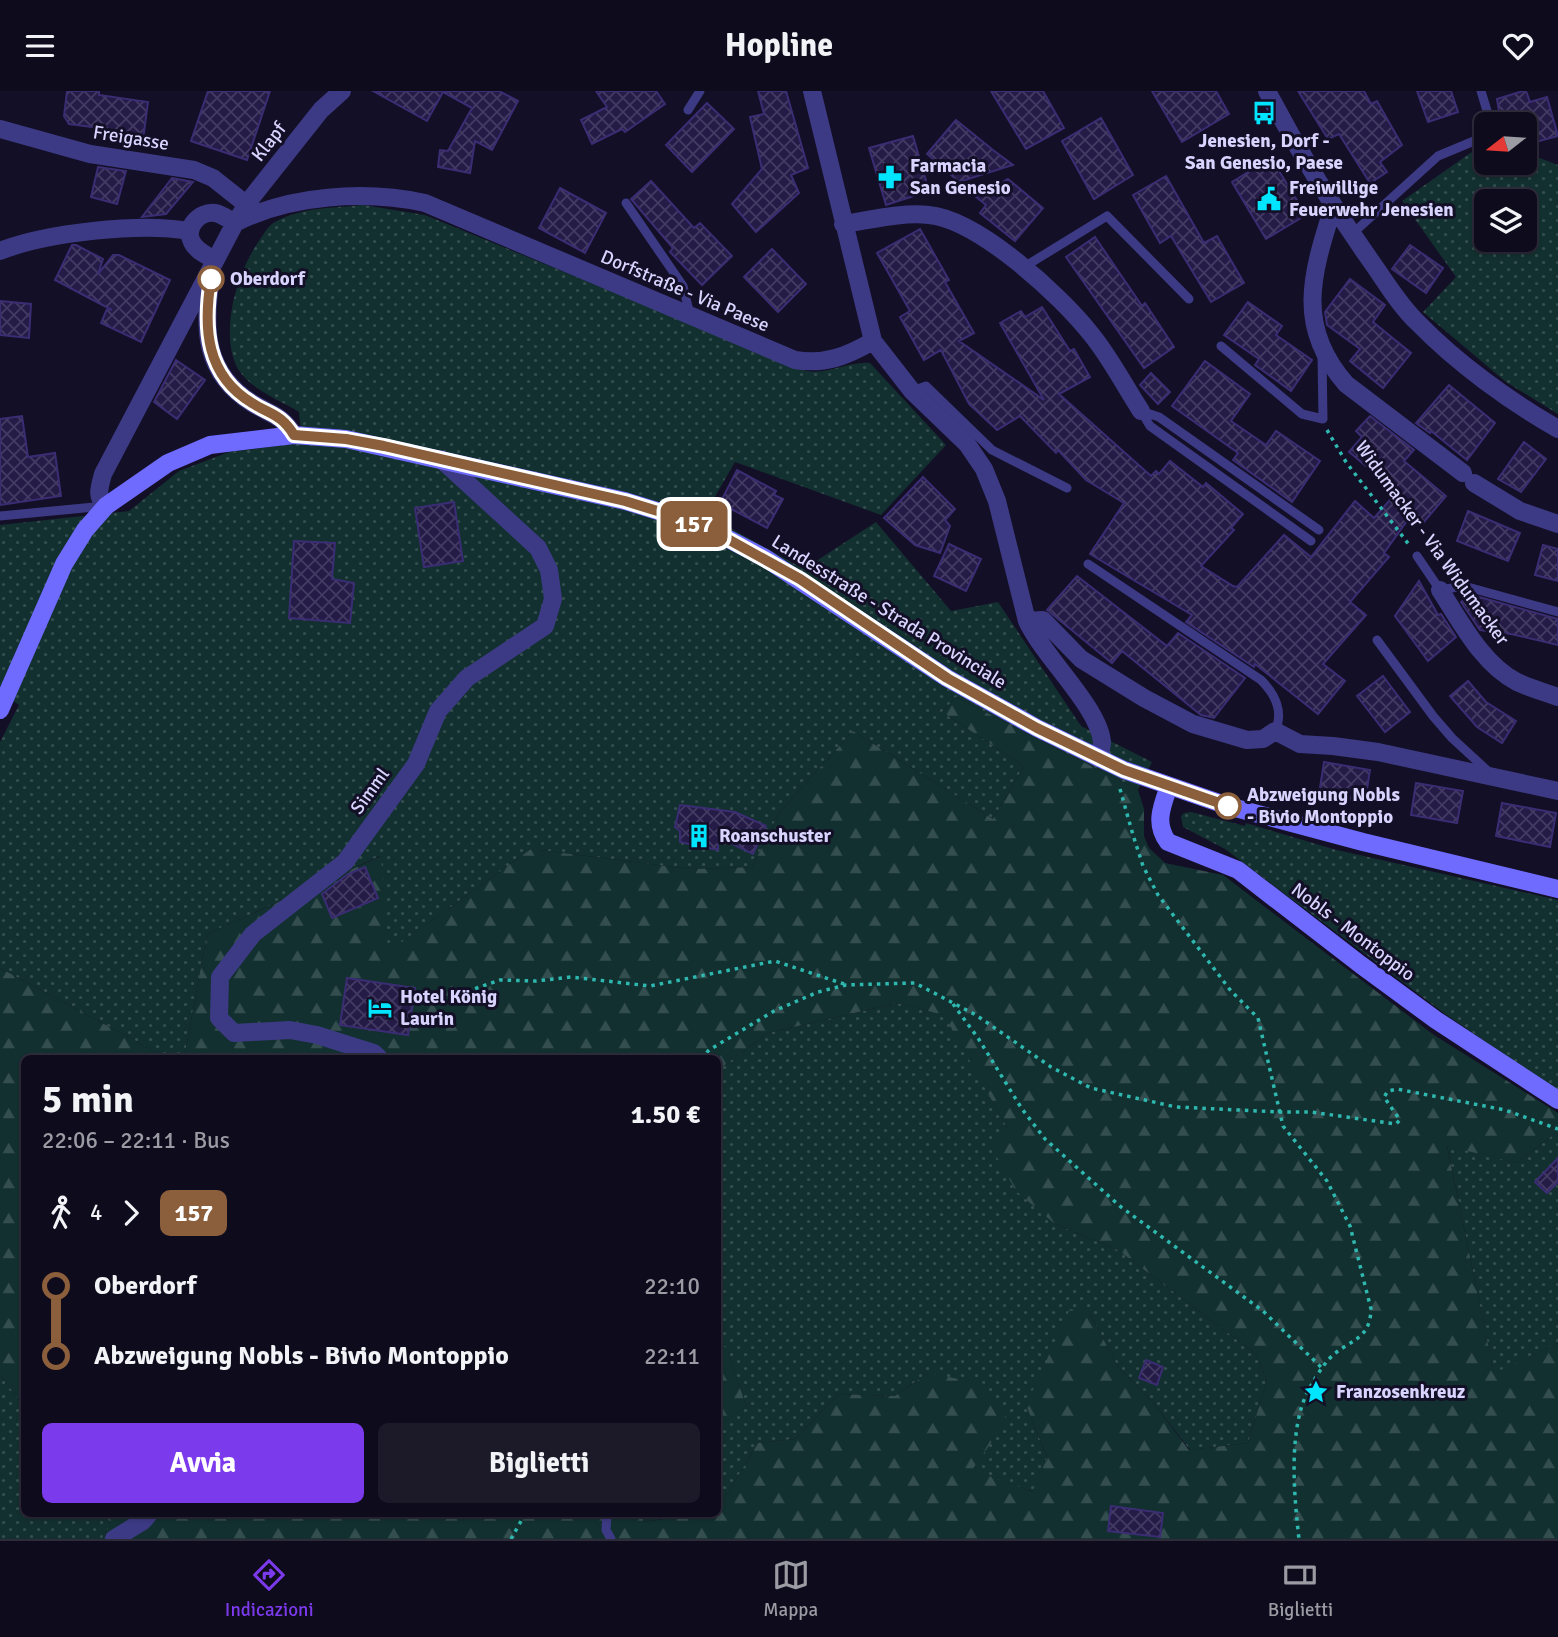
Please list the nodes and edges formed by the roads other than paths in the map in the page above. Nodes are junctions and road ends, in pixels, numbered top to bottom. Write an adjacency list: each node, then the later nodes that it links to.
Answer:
1 (342, 91): 11 (street, Klapf)
2 (700, 91): 6 (lane)
3 (812, 91): 14 (street)
4 (1267, 91): 12 (street)
5 (1481, 91): 7 (lane)
6 (688, 110)
7 (1487, 112)
8 (0, 129): 11 (street, Freigasse)
9 (1474, 141): 16 (lane)
10 (626, 203): 21 (lane)
11 (247, 205): 13 (street, Klapf)
12 (1333, 207): 16 (street); 24 (street, Widumacker - Via Widumacker)
13 (235, 223): 15 (street); 18 (street); 21 (street, Dorfstraße - Via Paese)
14 (843, 224): 19 (street); 22 (street)
15 (189, 231): 17 (street); 18 (street)
16 (1352, 234): 27 (street)
17 (0, 251)
18 (214, 260): 28 (street); 31 (street)
19 (1023, 268): 20 (lane); 26 (street)
20 (1189, 299)
21 (690, 317): 22 (street, Dorfstraße - Via Paese)
22 (873, 341): 25 (street)
23 (1221, 346): 24 (lane, Widumacker - Via Widumacker)
24 (1322, 350): 33 (street, Widumacker - Via Widumacker)
25 (912, 391): 30 (lane); 40 (street)
26 (1141, 411): 34 (lane); 35 (lane)
27 (1558, 429)
28 (294, 435): 29 (main road, Landesstraße - Strada Provinciale); 31 (main road, Landesstraße - Strada Provinciale)
29 (441, 459): 45 (main road, Landesstraße - Strada Provinciale); 50 (street, Simml)
30 (1066, 488)
31 (106, 506): 32 (lane); 43 (main road, Landesstraße - Strada Provinciale)
32 (0, 516)
33 (1558, 524)
34 (1320, 530)
35 (1311, 541)
36 (1417, 556): 38 (lane, Widumacker - Via Widumacker)
37 (1088, 563): 44 (lane)
38 (1440, 590): 39 (lane); 42 (street, Widumacker - Via Widumacker)
39 (1558, 612)
40 (1027, 621): 44 (street); 45 (street)
41 (1377, 641): 46 (lane)
42 (1558, 697)
43 (0, 710)
44 (1275, 731): 46 (street)
45 (1098, 758): 47 (main road, Landesstraße - Strada Provinciale)
46 (1494, 777): 48 (street)
47 (1169, 786): 49 (main road, Landesstraße - Strada Provinciale); 51 (main road, Nobls - Montoppio)
48 (1558, 791)
49 (1558, 889)
50 (376, 1055)
51 (1558, 1100)
52 (146, 1517): 54 (street)
53 (607, 1517): 55 (lane)
54 (114, 1539)
55 (611, 1539)

